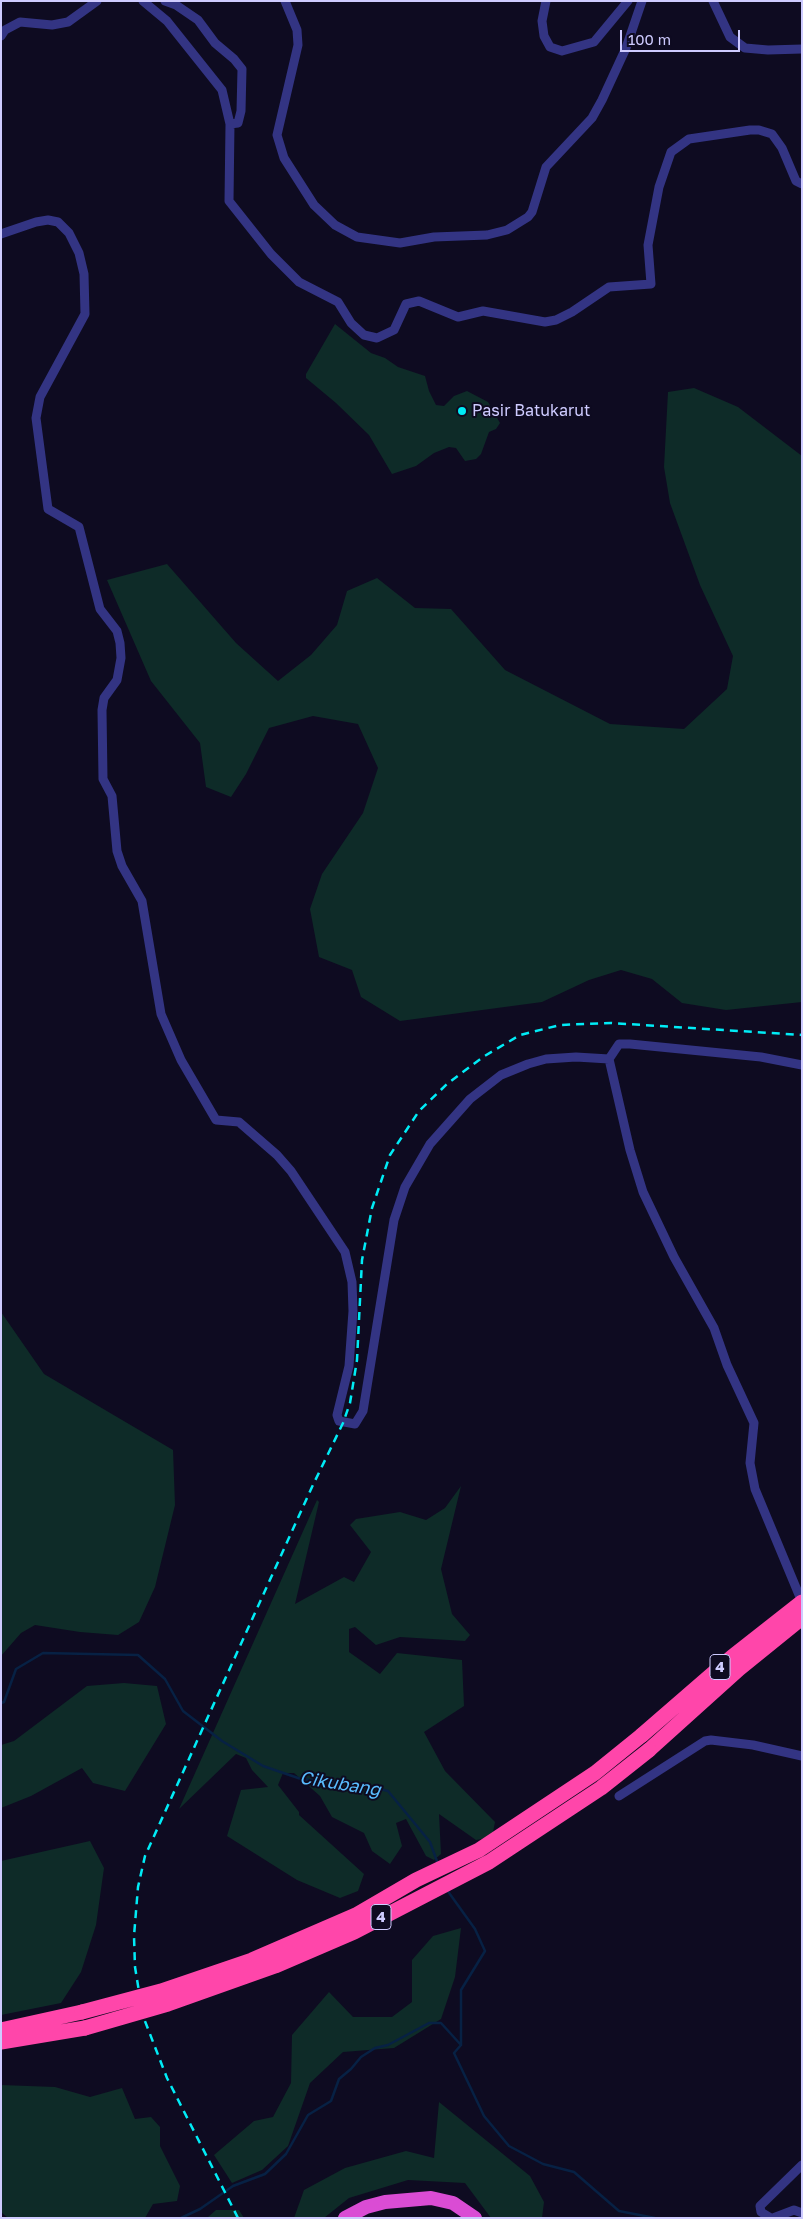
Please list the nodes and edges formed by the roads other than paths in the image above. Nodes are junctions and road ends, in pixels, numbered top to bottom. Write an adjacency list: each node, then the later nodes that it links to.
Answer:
1 (97, 1): 9 (street)
2 (143, 1): 11 (street)
3 (165, 1): 11 (street)
4 (285, 1): 7 (street)
5 (546, 1): 6 (street)
6 (628, 1)
7 (642, 1)
8 (713, 1): 10 (street)
9 (1, 36)
10 (802, 49)
11 (230, 124): 12 (street)
12 (802, 184)
13 (1, 234): 14 (street)
14 (609, 1059): 15 (street); 16 (street)
15 (802, 1065)
16 (802, 1602): 20 (highway, 4, bridge)
17 (802, 1618): 21 (highway, 4, bridge)
18 (802, 1756): 19 (street)
19 (619, 1796)
20 (1, 2030)
21 (1, 2042)
22 (802, 2165): 26 (street)
23 (802, 2213): 26 (street)
24 (345, 2218): 25 (highway)
25 (475, 2218)
26 (772, 2218)

